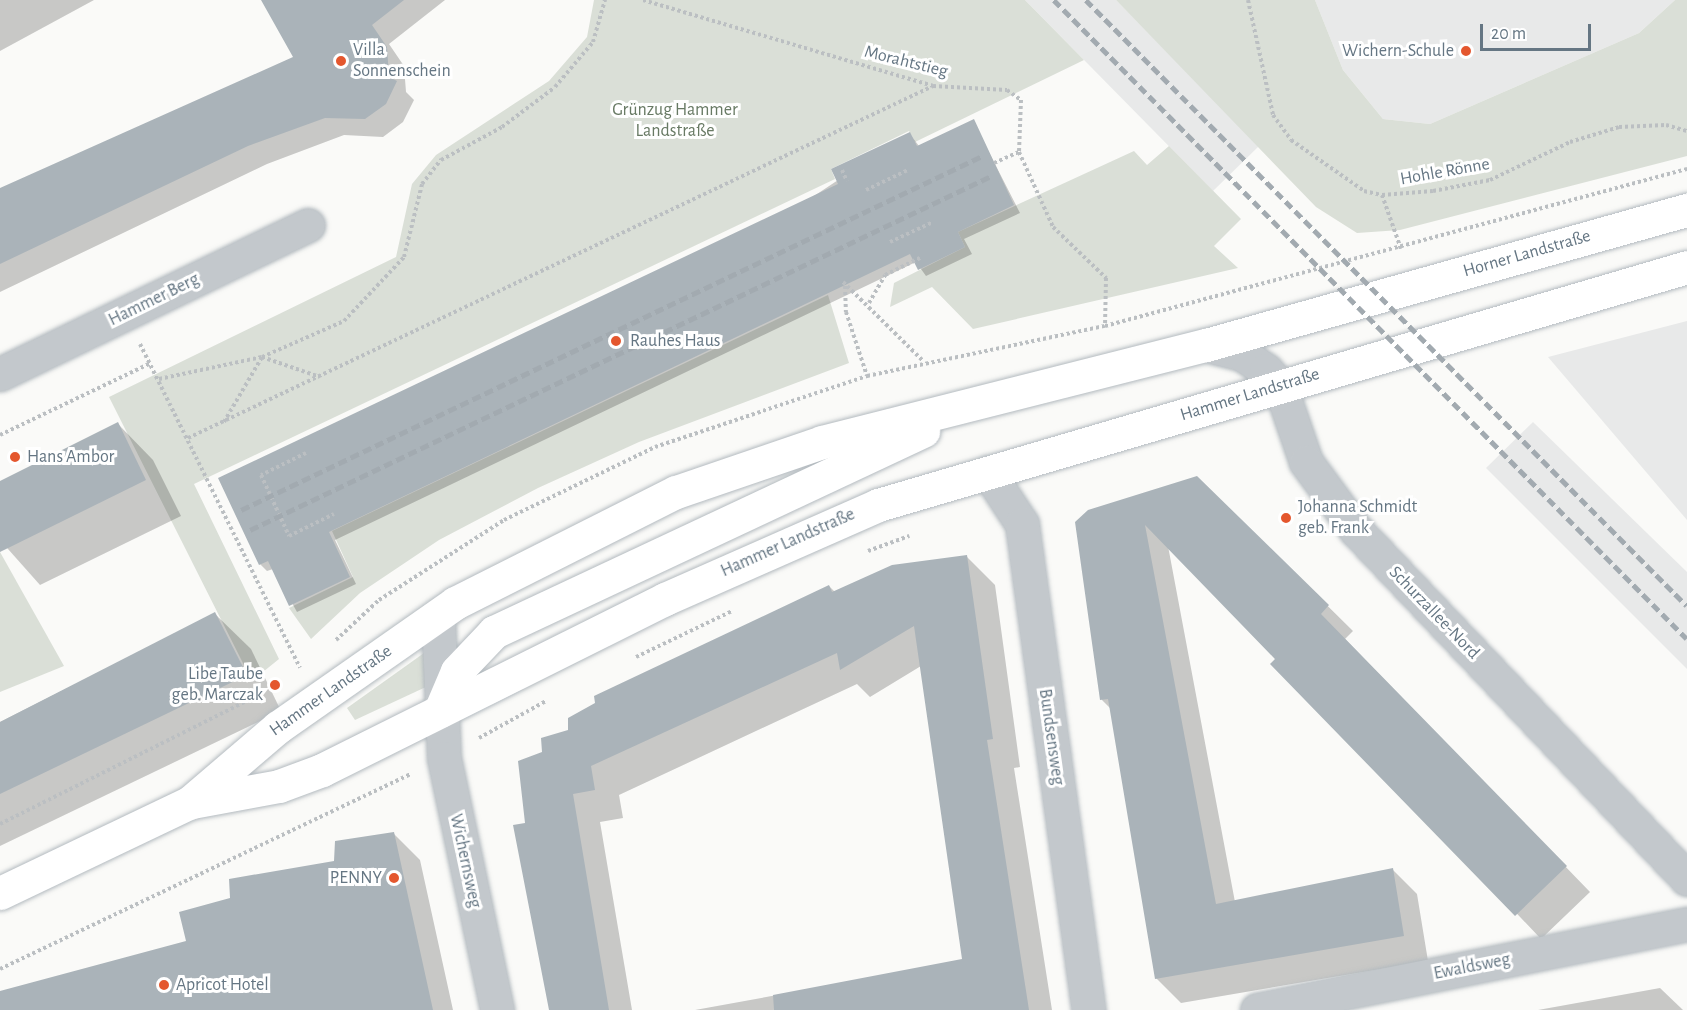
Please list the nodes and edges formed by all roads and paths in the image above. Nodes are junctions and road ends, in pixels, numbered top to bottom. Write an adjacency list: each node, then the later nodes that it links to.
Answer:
1 (605, 0): 25 (path)
2 (644, 0): 4 (path, Morahtstieg)
3 (1248, 0): 13 (path, Hohle Rönne)
4 (933, 86): 6 (path, Morahtstieg); 29 (path)
5 (1687, 131): 13 (path, Hohle Rönne)
6 (1019, 152): 7 (path); 8 (path, Morahtstieg)
7 (994, 163)
8 (1687, 169)
9 (842, 170): 11 (path)
10 (908, 170): 12 (path)
11 (847, 181)
12 (866, 190)
13 (1383, 195): 17 (path)
14 (1687, 210): 22 (main road, Horner Landstraße)
15 (933, 222): 18 (path)
16 (308, 225): 27 (street, Hammer Berg)
17 (1396, 233)
18 (890, 242)
19 (1687, 256): 21 (street)
20 (920, 258): 23 (path)
21 (1672, 271): 31 (main road, Hammer Landstraße)
22 (1366, 299): 24 (main road, Hammer Landstraße)
23 (869, 303): 26 (path); 28 (path)
24 (1206, 345): 31 (street); 32 (main road, Hammer Landstraße)
25 (262, 357): 29 (path); 30 (path); 33 (path)
26 (924, 362)
27 (0, 374)
28 (867, 376)
29 (321, 377): 33 (path)
30 (159, 379): 34 (path); 35 (path)
31 (1280, 386): 37 (main road, Hammer Landstraße); 49 (street, Schurzallee-Nord)
32 (998, 397): 42 (main road, Hammer Landstraße); 46 (main road)
33 (223, 422): 35 (path)
34 (0, 435)
35 (188, 438): 44 (path)
36 (306, 453): 38 (path)
37 (988, 472): 46 (main road, Hammer Landstraße); 54 (street, Bundsensweg)
38 (334, 514)
39 (920, 532): 40 (path)
40 (858, 555)
41 (741, 608): 43 (path)
42 (438, 615): 46 (street, Wichernsweg); 48 (main road, Hammer Landstraße)
43 (633, 658)
44 (302, 671)
45 (558, 695): 47 (path)
46 (440, 711): 47 (street, Wichernsweg); 48 (main road, Hammer Landstraße)
47 (444, 758): 52 (path); 53 (street, Wichernsweg)
48 (189, 803): 50 (main road, Hammer Landstraße)
49 (1687, 879)
50 (0, 893)
51 (1687, 924): 55 (street, Ewaldsweg)
52 (0, 969)
53 (497, 1010)
54 (1089, 1010)
55 (1257, 1010)

